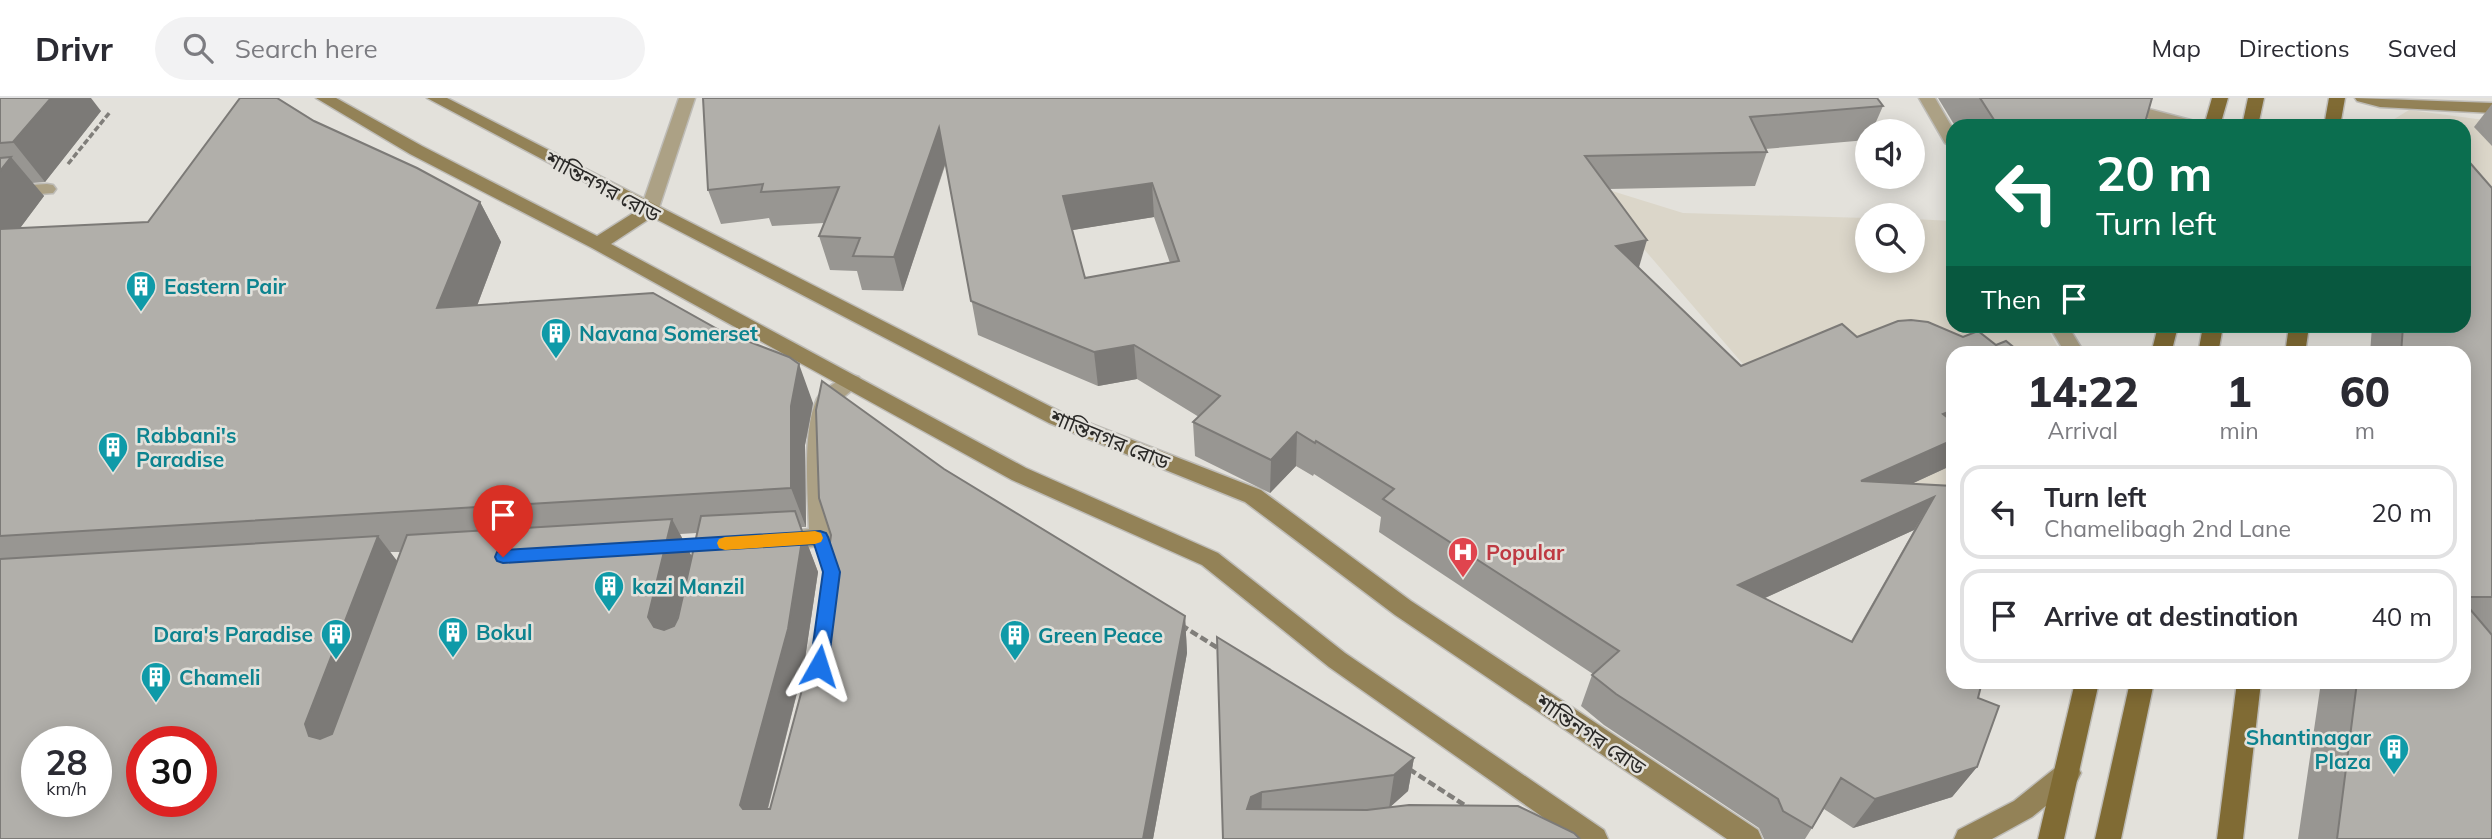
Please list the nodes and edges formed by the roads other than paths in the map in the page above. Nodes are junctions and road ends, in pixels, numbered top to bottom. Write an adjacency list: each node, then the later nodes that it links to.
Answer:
1 (324, 98): 19 (main road)
2 (435, 98): 18 (main road, শান্তিনগর রোড)
3 (687, 98): 18 (street)
4 (1927, 98): 15 (street)
5 (2088, 98): 11 (street)
6 (2220, 98): 12 (main road)
7 (2256, 98): 13 (main road)
8 (2337, 98): 14 (main road)
9 (2363, 98): 10 (main road)
10 (2492, 108)
11 (2169, 119)
12 (2214, 119)
13 (2252, 119)
14 (2333, 119)
15 (1946, 132)
16 (47, 190): 17 (street)
17 (0, 192)
18 (649, 211): 19 (main road); 31 (main road, শান্তিনগর রোড)
19 (598, 244): 20 (main road)
20 (852, 382): 21 (street); 28 (main road)
21 (820, 537): 22 (street); 23 (street)
22 (750, 542)
23 (828, 560)
24 (2086, 689): 27 (main road)
25 (2140, 689): 34 (main road)
26 (2248, 689): 35 (main road)
27 (2068, 773): 32 (main road); 33 (main road)
28 (1539, 803): 29 (street); 30 (main road)
29 (1478, 813)
30 (1595, 839)
31 (1749, 839)
32 (1967, 839)
33 (2051, 839)
34 (2108, 839)
35 (2230, 839)

